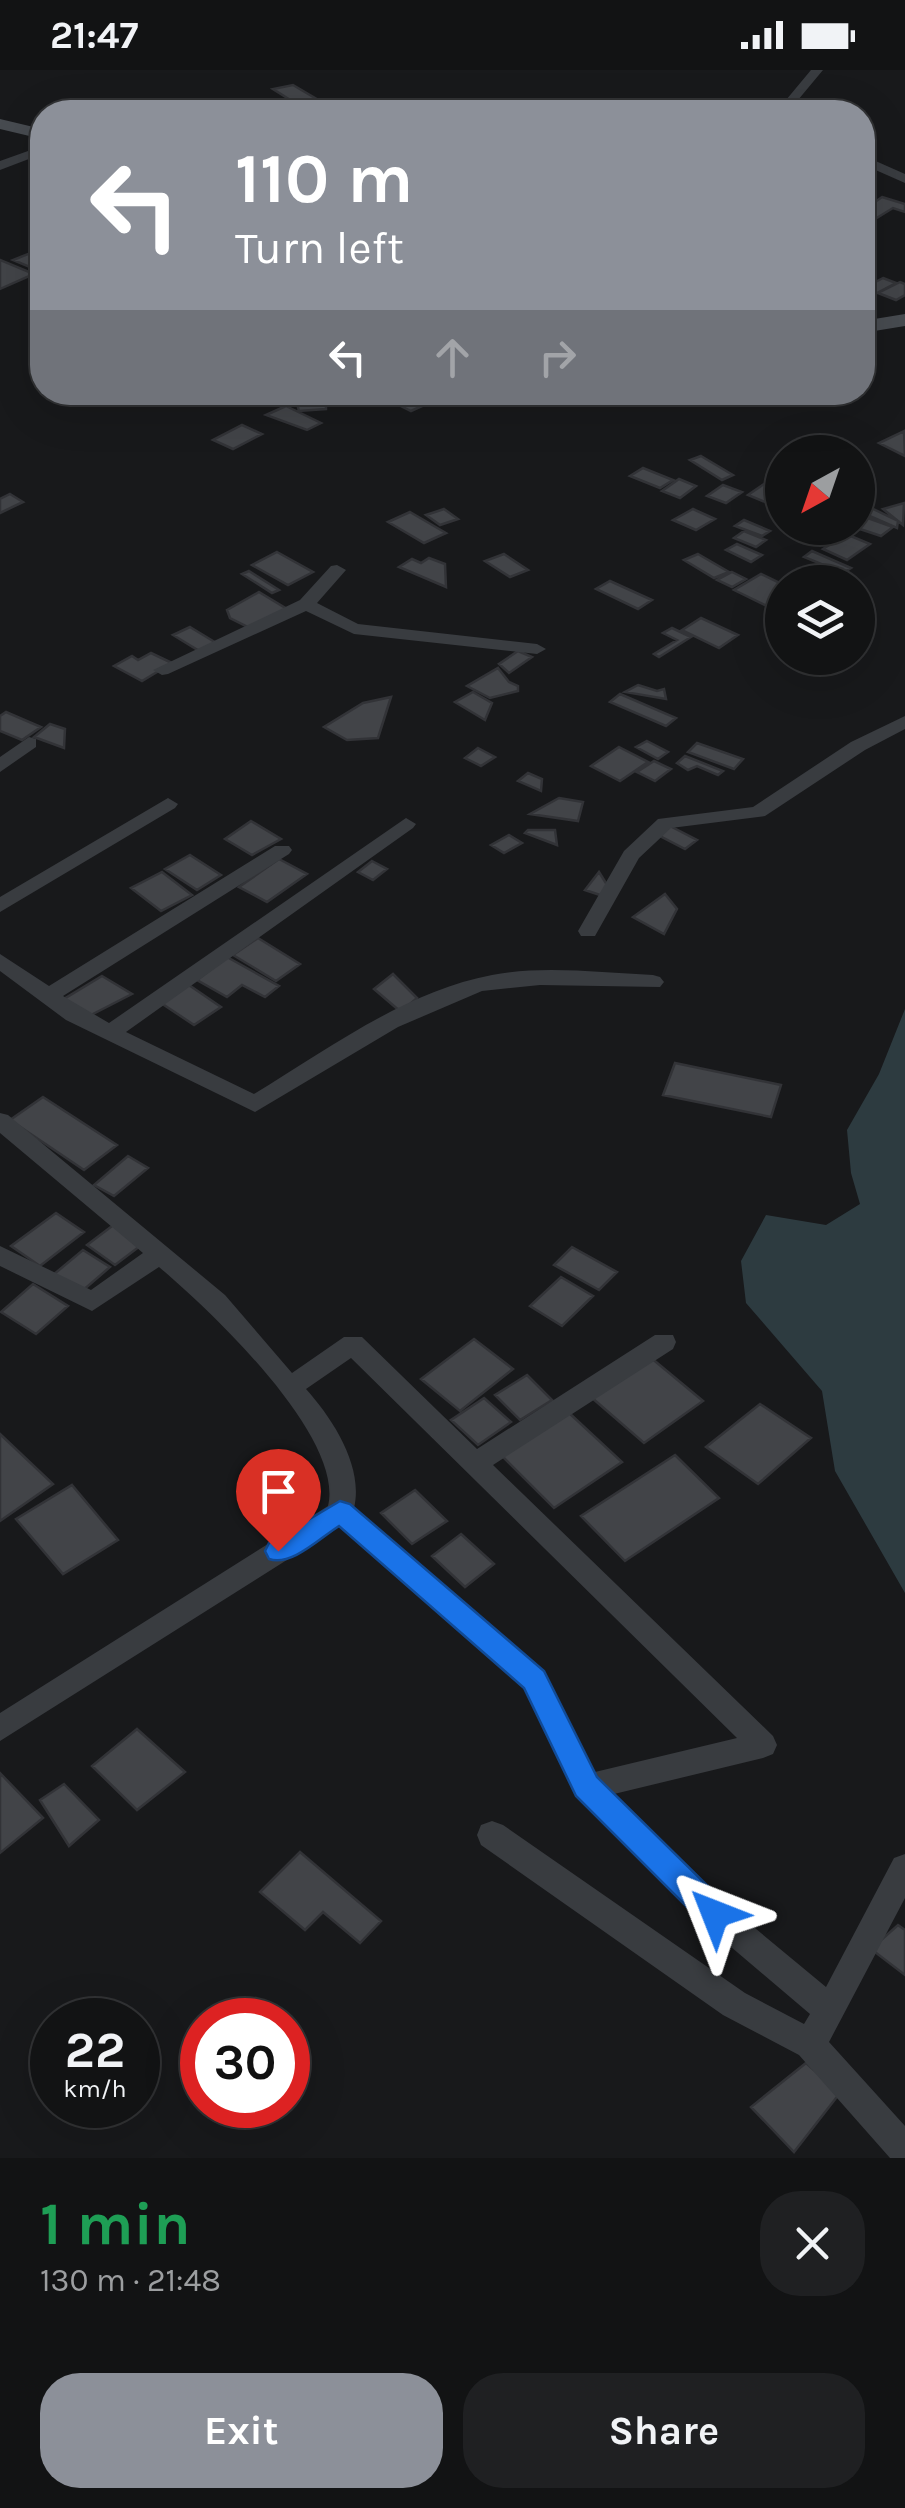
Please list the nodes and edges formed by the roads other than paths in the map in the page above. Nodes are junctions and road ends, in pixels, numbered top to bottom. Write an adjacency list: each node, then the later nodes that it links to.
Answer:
1 (817, 70): 2 (street)
2 (792, 100)
3 (0, 124): 4 (main road)
4 (30, 131)
5 (30, 155): 7 (street)
6 (875, 165): 8 (street)
7 (0, 166)
8 (905, 179)
9 (905, 320): 10 (main road)
10 (875, 325)
11 (337, 570): 12 (street)
12 (306, 604): 13 (street); 14 (street)
13 (536, 649)
14 (162, 670)
15 (905, 722): 22 (street)
16 (28, 743): 17 (street)
17 (0, 766)
18 (168, 804): 21 (street)
19 (406, 824): 26 (street)
20 (282, 850): 25 (street)
21 (0, 906)
22 (588, 931)
23 (0, 961): 25 (street)
24 (652, 982): 26 (street)
25 (48, 996): 26 (street)
26 (111, 1032)
27 (0, 1121): 28 (street)
28 (159, 1254): 29 (street); 31 (street)
29 (5, 1263)
30 (664, 1342): 32 (street)
31 (290, 1387): 32 (street); 33 (street)
32 (475, 1463): 35 (street)
33 (340, 1512): 34 (street); 35 (street)
34 (0, 1728)
35 (587, 1786): 38 (street)
36 (492, 1836): 39 (street)
37 (905, 1868): 38 (street)
38 (830, 2011): 39 (street)
39 (810, 2044): 40 (street)
40 (905, 2150)

